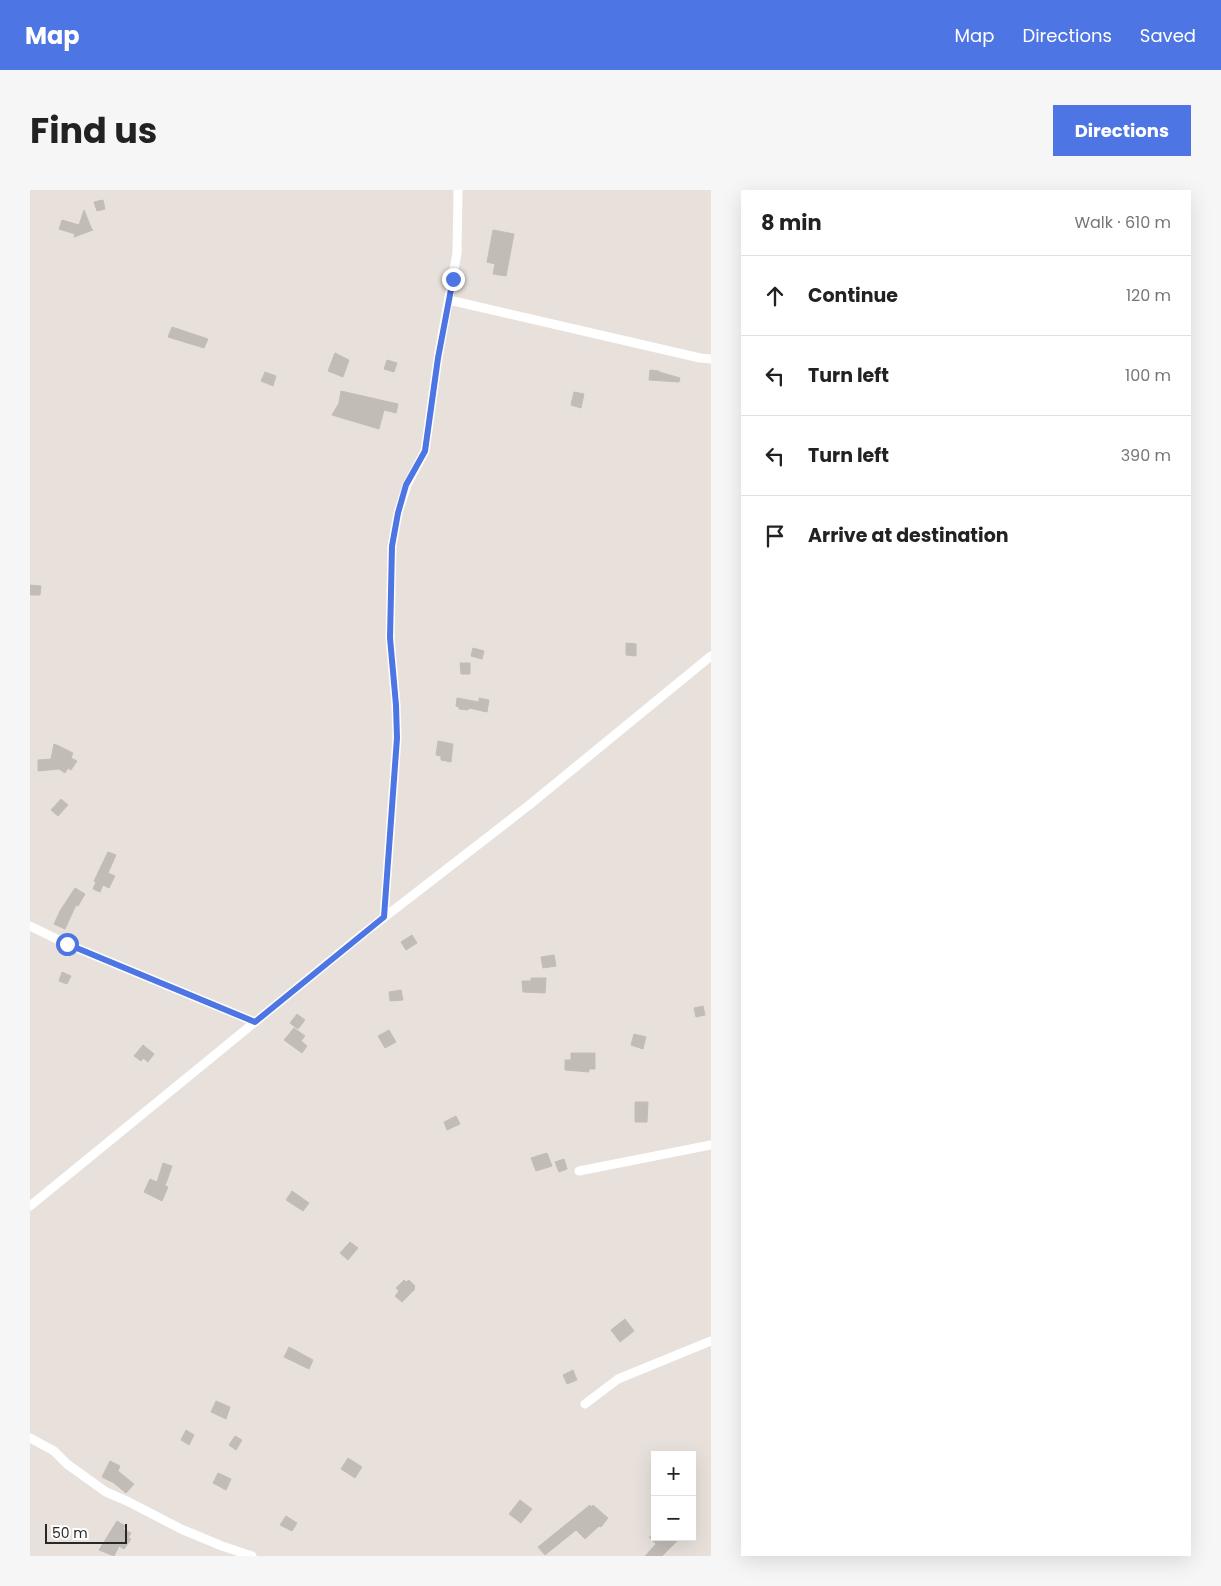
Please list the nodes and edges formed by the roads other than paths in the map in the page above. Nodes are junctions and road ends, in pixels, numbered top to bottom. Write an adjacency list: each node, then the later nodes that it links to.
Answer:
1 (458, 190): 2 (street)
2 (449, 300): 3 (street); 5 (street)
3 (711, 359)
4 (711, 656): 5 (street)
5 (384, 917): 7 (street)
6 (30, 926): 7 (street)
7 (255, 1022): 10 (street)
8 (711, 1145): 9 (street)
9 (578, 1171)
10 (30, 1206)
11 (711, 1341): 12 (street)
12 (585, 1404)
13 (30, 1438): 14 (street)
14 (252, 1556)

